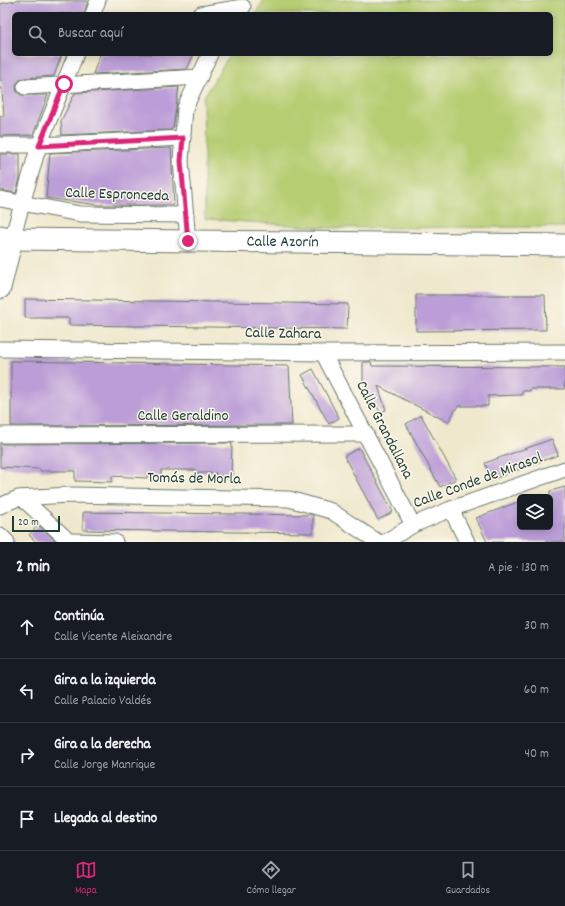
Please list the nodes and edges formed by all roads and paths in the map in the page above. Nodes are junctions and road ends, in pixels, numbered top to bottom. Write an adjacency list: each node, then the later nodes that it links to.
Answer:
1 (98, 0): 3 (street)
2 (243, 7): 4 (street)
3 (94, 12)
4 (213, 12)
5 (75, 56): 8 (street)
6 (209, 56): 7 (street)
7 (200, 77): 8 (street); 10 (street)
8 (64, 84): 9 (street); 12 (street)
9 (25, 87)
10 (183, 138): 12 (street); 15 (street)
11 (0, 145): 12 (street)
12 (39, 146): 14 (street)
13 (0, 199): 14 (street, Calle Espronceda)
14 (22, 204): 15 (street, Calle Espronceda); 16 (street)
15 (186, 214): 17 (street)
16 (6, 238): 17 (street, Calle Azorín); 19 (street)
17 (188, 241): 18 (street, Calle Azorín)
18 (565, 245)
19 (0, 288)
20 (0, 348): 22 (street, Calle Zahara)
21 (565, 352): 22 (street, Calle Zahara)
22 (324, 353): 23 (street, Calle Grandallana)
23 (366, 434): 24 (street, Calle Geraldino); 29 (street, Calle Grandallana)
24 (0, 435)
25 (565, 469): 28 (street, Calle Conde de Mirasol)
26 (22, 498): 27 (street, Tomás de Morla); 32 (street); 34 (street, Tomás de Morla)
27 (0, 506)
28 (451, 508): 29 (street, Calle Conde de Mirasol); 36 (street)
29 (413, 524): 35 (street, Calle Conde de Mirasol)
30 (0, 535): 31 (street)
31 (7, 542)
32 (70, 542): 33 (street)
33 (116, 542)
34 (378, 542)
35 (385, 542)
36 (467, 542)

